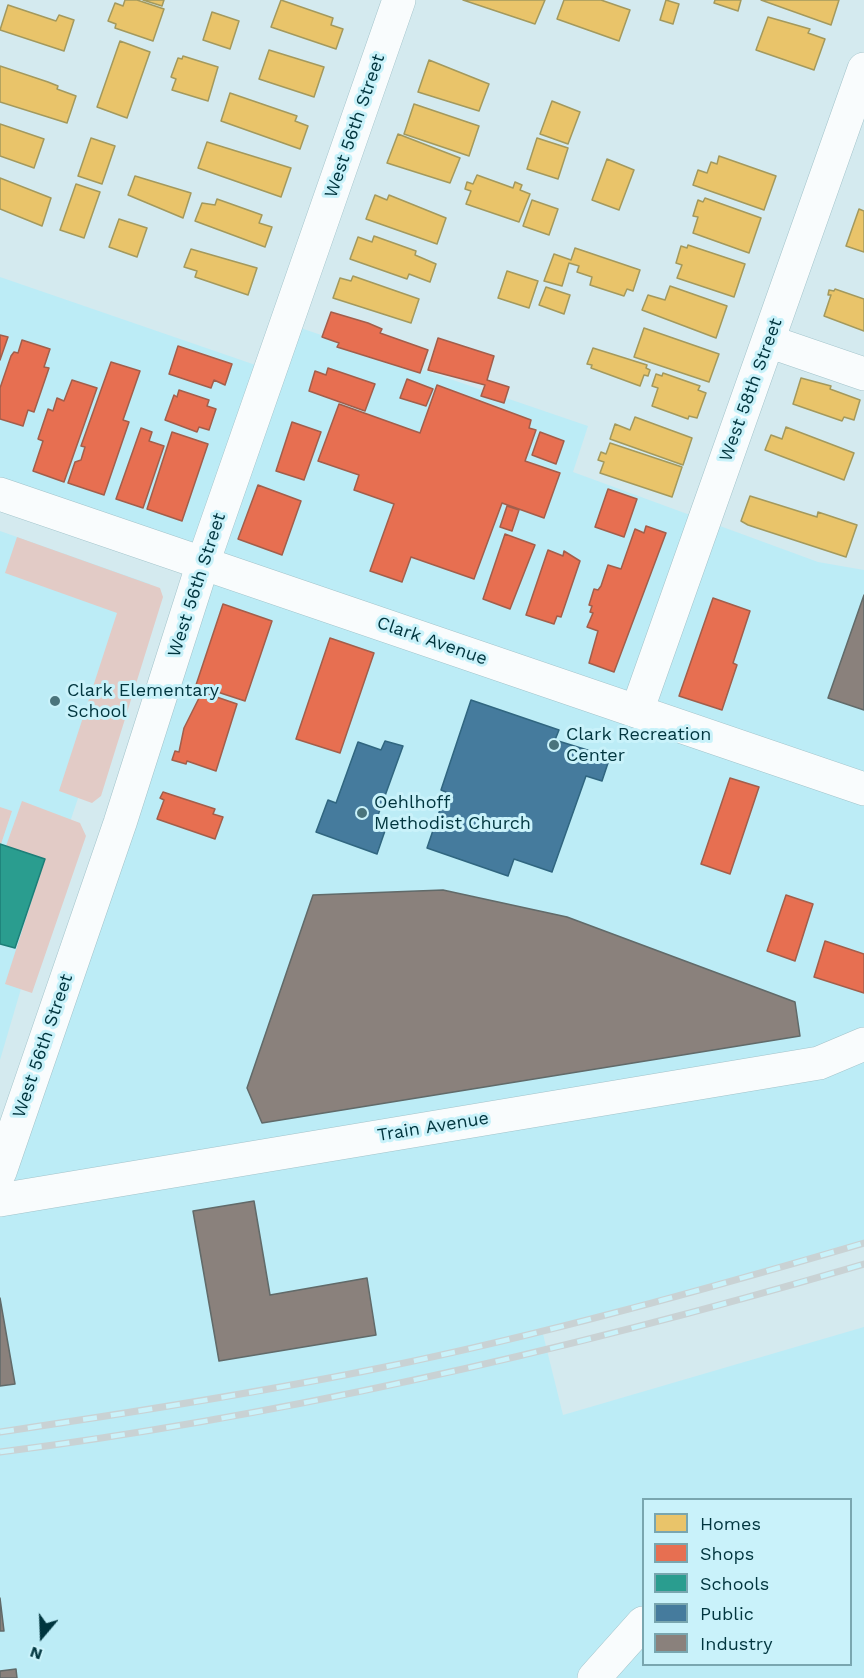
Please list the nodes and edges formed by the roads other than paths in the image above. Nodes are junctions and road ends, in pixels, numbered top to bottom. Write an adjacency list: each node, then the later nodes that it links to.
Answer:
1 (399, 0): 6 (street, West 56th Street)
2 (864, 69): 3 (street, West 58th Street)
3 (768, 341): 4 (street); 7 (street, West 58th Street)
4 (864, 374)
5 (0, 494): 6 (street, Clark Avenue)
6 (203, 563): 7 (street, Clark Avenue); 10 (street, West 56th Street)
7 (637, 711): 8 (street, Clark Avenue)
8 (864, 789)
9 (864, 1044): 11 (street, Train Avenue)
10 (0, 1172)
11 (0, 1200)
12 (642, 1624): 13 (street)
13 (594, 1678)

